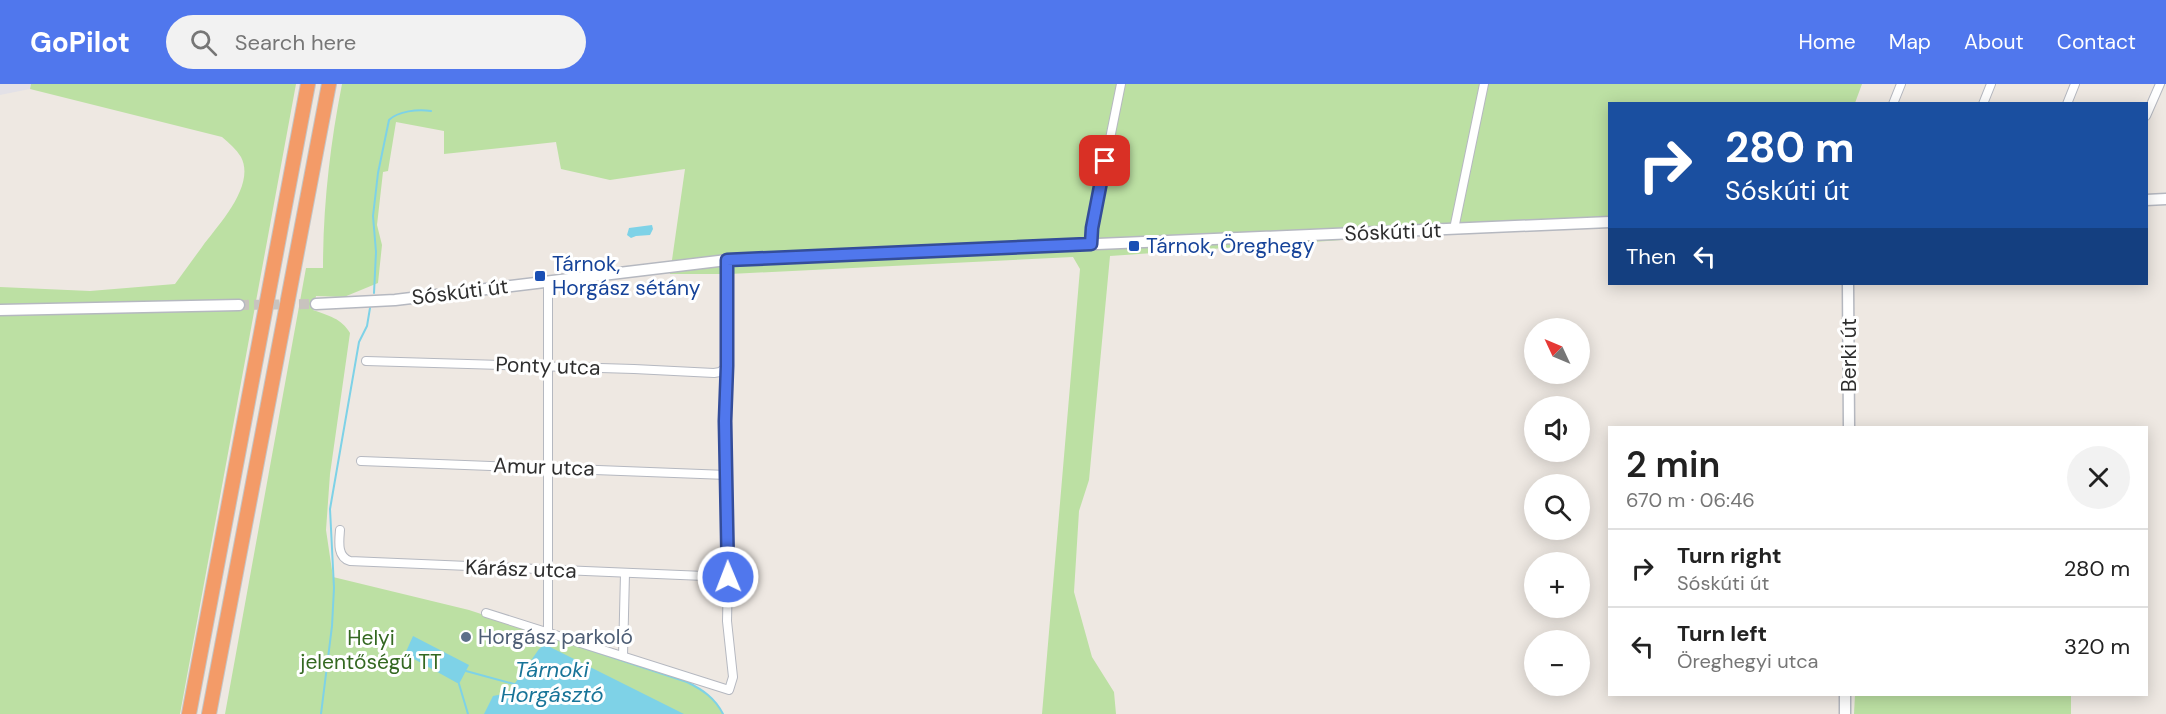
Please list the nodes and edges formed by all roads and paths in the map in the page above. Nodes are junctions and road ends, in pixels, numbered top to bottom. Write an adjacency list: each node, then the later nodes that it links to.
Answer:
1 (308, 84): 39 (highway)
2 (329, 84): 40 (highway)
3 (1121, 84): 17 (street)
4 (1484, 84): 16 (street)
5 (1900, 84): 9 (street)
6 (1991, 84): 10 (street)
7 (2075, 84): 11 (street)
8 (2160, 84): 12 (street)
9 (1894, 102)
10 (1984, 102)
11 (2068, 102)
12 (2148, 111)
13 (2166, 199): 14 (main road)
14 (2148, 200)
15 (1608, 222): 16 (main road, Sóskúti út)
16 (1454, 229): 17 (main road, Sóskúti út)
17 (1091, 244): 18 (main road, Sóskúti út)
18 (727, 260): 19 (main road, Sóskúti út); 25 (street)
19 (548, 281): 21 (main road, Sóskúti út); 26 (street)
20 (1848, 285): 27 (main road, Berki út)
21 (316, 304)
22 (239, 306): 23 (main road)
23 (0, 310)
24 (366, 360): 26 (street, Ponty utca)
25 (727, 366): 26 (street, Ponty utca); 30 (street)
26 (547, 367): 29 (street)
27 (1849, 426)
28 (361, 461): 29 (street, Amur utca)
29 (548, 467): 30 (street, Amur utca); 32 (street)
30 (727, 475): 34 (street)
31 (340, 530): 32 (street, Kárász utca)
32 (548, 569): 33 (street, Kárász utca); 36 (street)
33 (625, 573): 34 (street, Kárász utca); 37 (street)
34 (728, 577): 37 (street)
35 (486, 613): 36 (street)
36 (548, 632): 37 (street)
37 (623, 656)
38 (1845, 696): 41 (main road)
39 (189, 714)
40 (209, 714)
41 (1845, 714)

